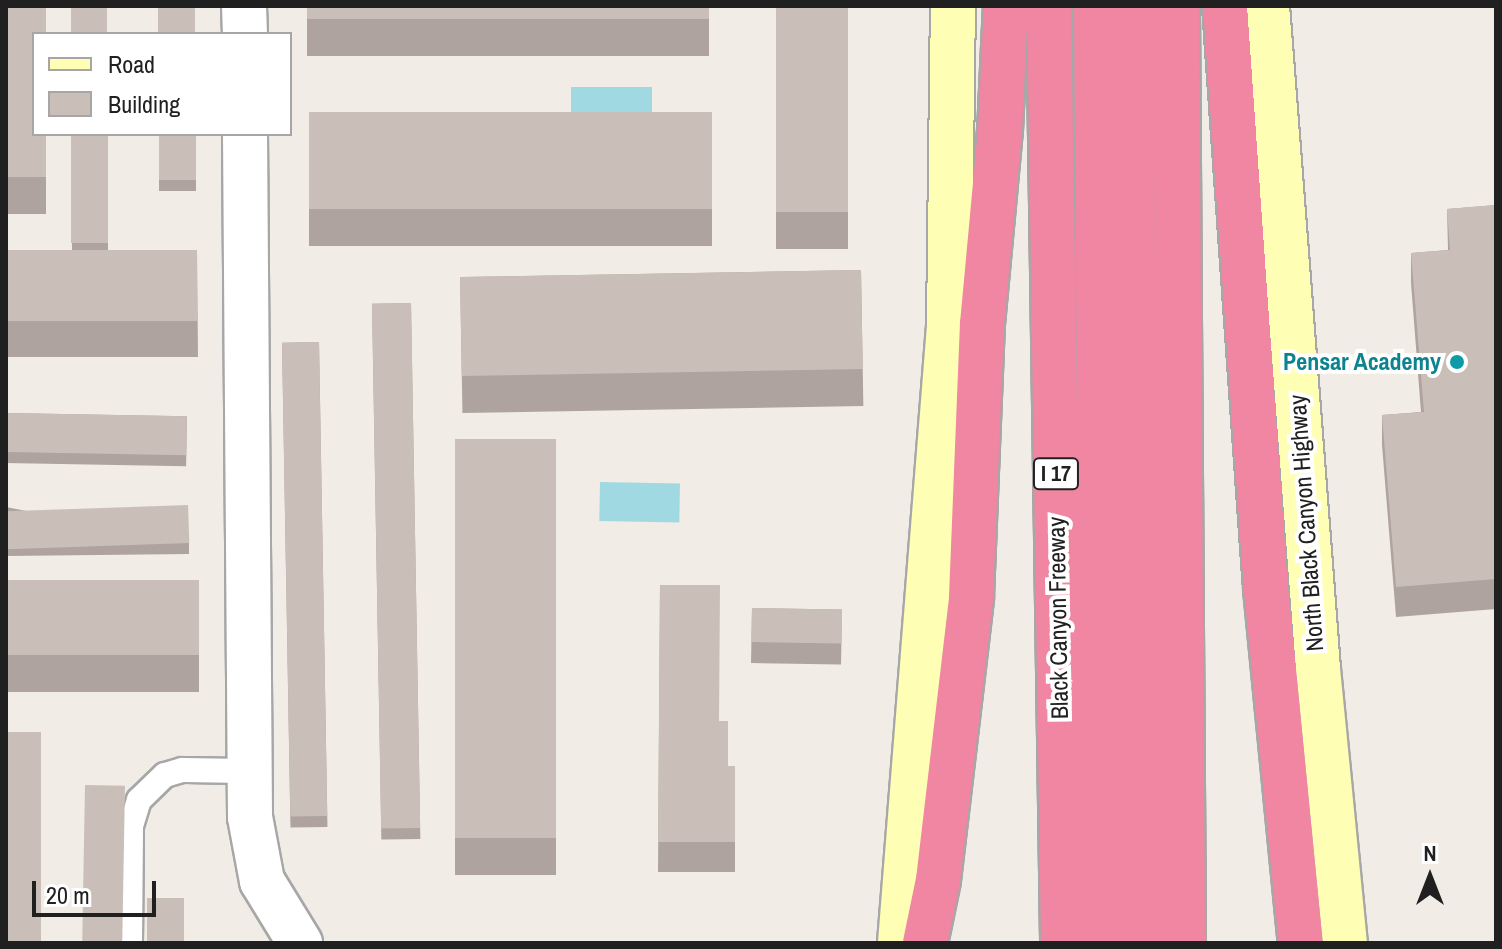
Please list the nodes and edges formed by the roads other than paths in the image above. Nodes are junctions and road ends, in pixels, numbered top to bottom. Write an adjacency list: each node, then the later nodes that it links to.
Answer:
1 (244, 6): 10 (street)
2 (953, 6): 15 (main road)
3 (1006, 6): 16 (highway)
4 (1049, 6): 17 (highway, Black Canyon Freeway / I 17)
5 (1096, 6): 18 (highway)
6 (1133, 6): 19 (highway)
7 (1177, 6): 20 (highway)
8 (1225, 6): 21 (highway)
9 (1267, 6): 22 (main road, North Black Canyon Highway)
10 (245, 32)
11 (245, 136): 12 (street)
12 (247, 771): 13 (lane); 14 (street)
13 (130, 943)
14 (300, 943)
15 (900, 943)
16 (925, 943)
17 (1063, 943)
18 (1103, 943)
19 (1140, 943)
20 (1183, 943)
21 (1301, 943)
22 (1345, 943)

